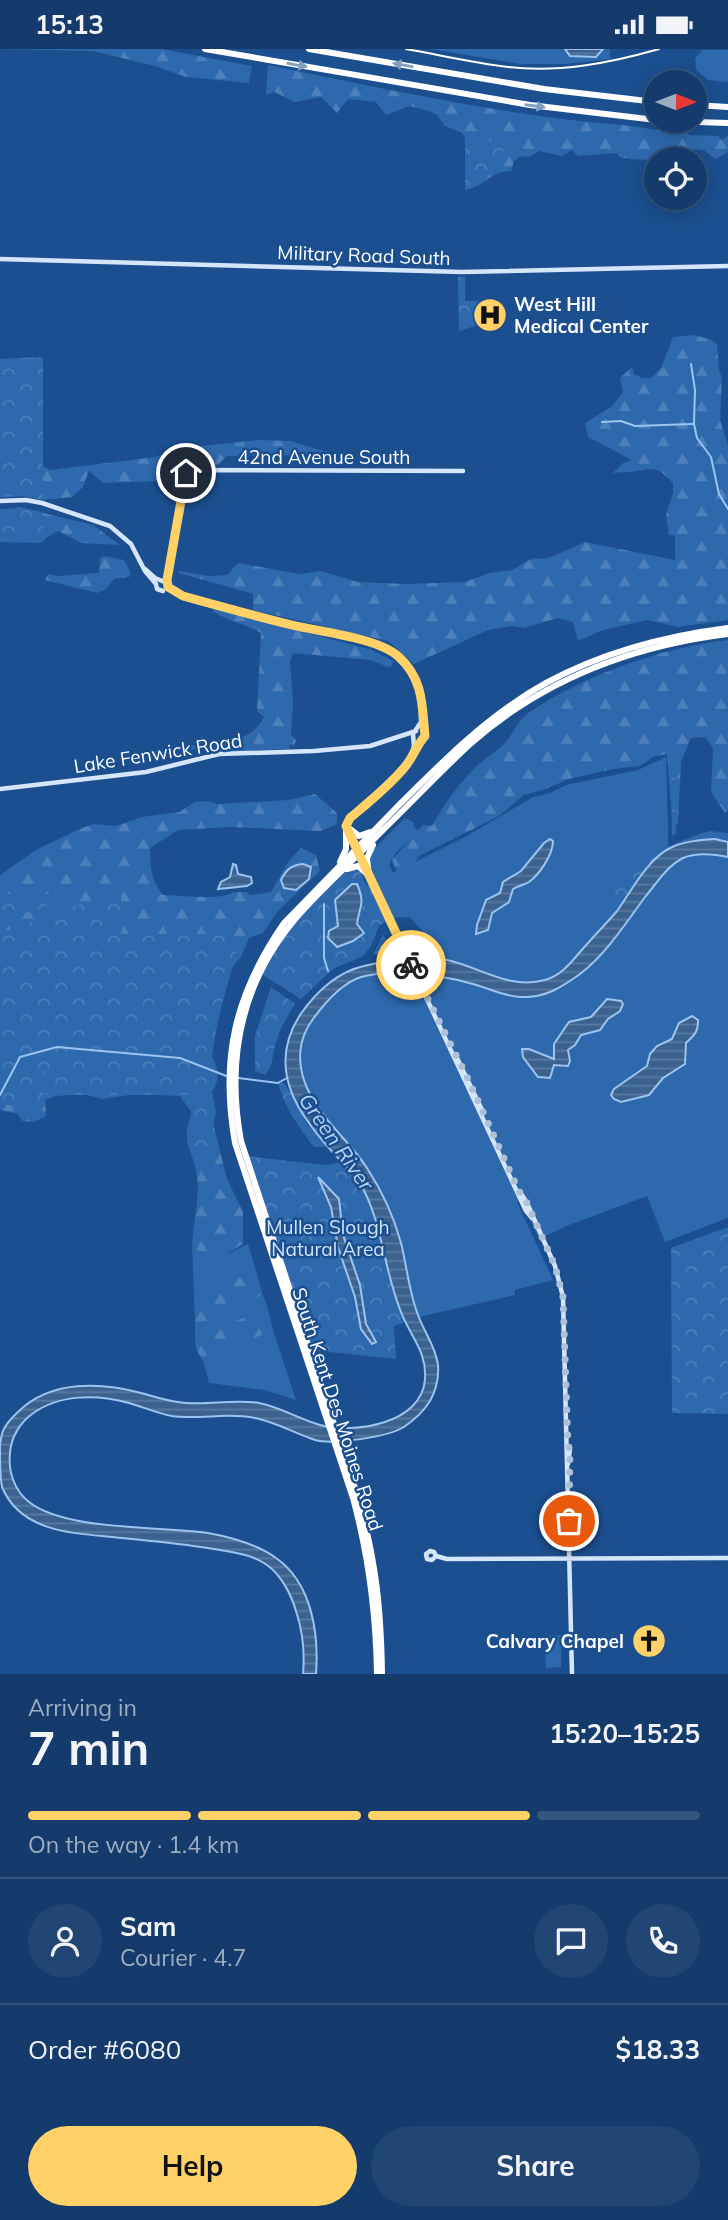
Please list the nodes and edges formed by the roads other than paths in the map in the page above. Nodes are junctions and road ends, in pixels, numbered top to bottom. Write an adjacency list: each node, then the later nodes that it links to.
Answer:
1 (205, 49): 6 (highway, one-way to 6)
2 (309, 49): 3 (highway, one-way to 2)
3 (644, 101)
4 (707, 106): 5 (highway)
5 (728, 107)
6 (644, 119)
7 (707, 122): 8 (highway)
8 (728, 123)
9 (0, 259): 10 (main road, Military Road South)
10 (728, 266)
11 (463, 471): 13 (main road, 42nd Avenue South)
12 (0, 501): 14 (main road)
13 (168, 574): 14 (main road); 15 (main road)
14 (159, 583): 15 (main road); 16 (main road)
15 (168, 586): 16 (main road); 17 (main road)
16 (163, 591): 17 (main road)
17 (176, 593): 20 (main road)
18 (728, 628): 25 (highway, South Kent Des Moines Road)
19 (728, 634): 25 (highway, South Kent Des Moines Road)
20 (419, 730): 21 (main road, Lake Fenwick Road); 22 (main road); 22 (main road)
21 (403, 734): 22 (main road); 23 (main road, Lake Fenwick Road)
22 (416, 739): 24 (main road)
23 (0, 789)
24 (346, 826): 25 (highway); 26 (main road); 27 (highway)
25 (377, 832): 26 (highway, South Kent Des Moines Road); 28 (highway)
26 (357, 852): 27 (highway, South Kent Des Moines Road); 28 (main road)
27 (340, 869): 28 (highway); 31 (highway, South Kent Des Moines Road)
28 (369, 876): 29 (main road)
29 (454, 1054): 30 (main road); 30 (main road)
30 (488, 1127): 33 (main road)
31 (342, 1459): 35 (highway, South Kent Des Moines Road); 36 (highway, South Kent Des Moines Road)
32 (436, 1556): 33 (main road)
33 (569, 1558): 34 (main road); 37 (main road)
34 (728, 1558)
35 (377, 1674)
36 (382, 1674)
37 (572, 1674)

